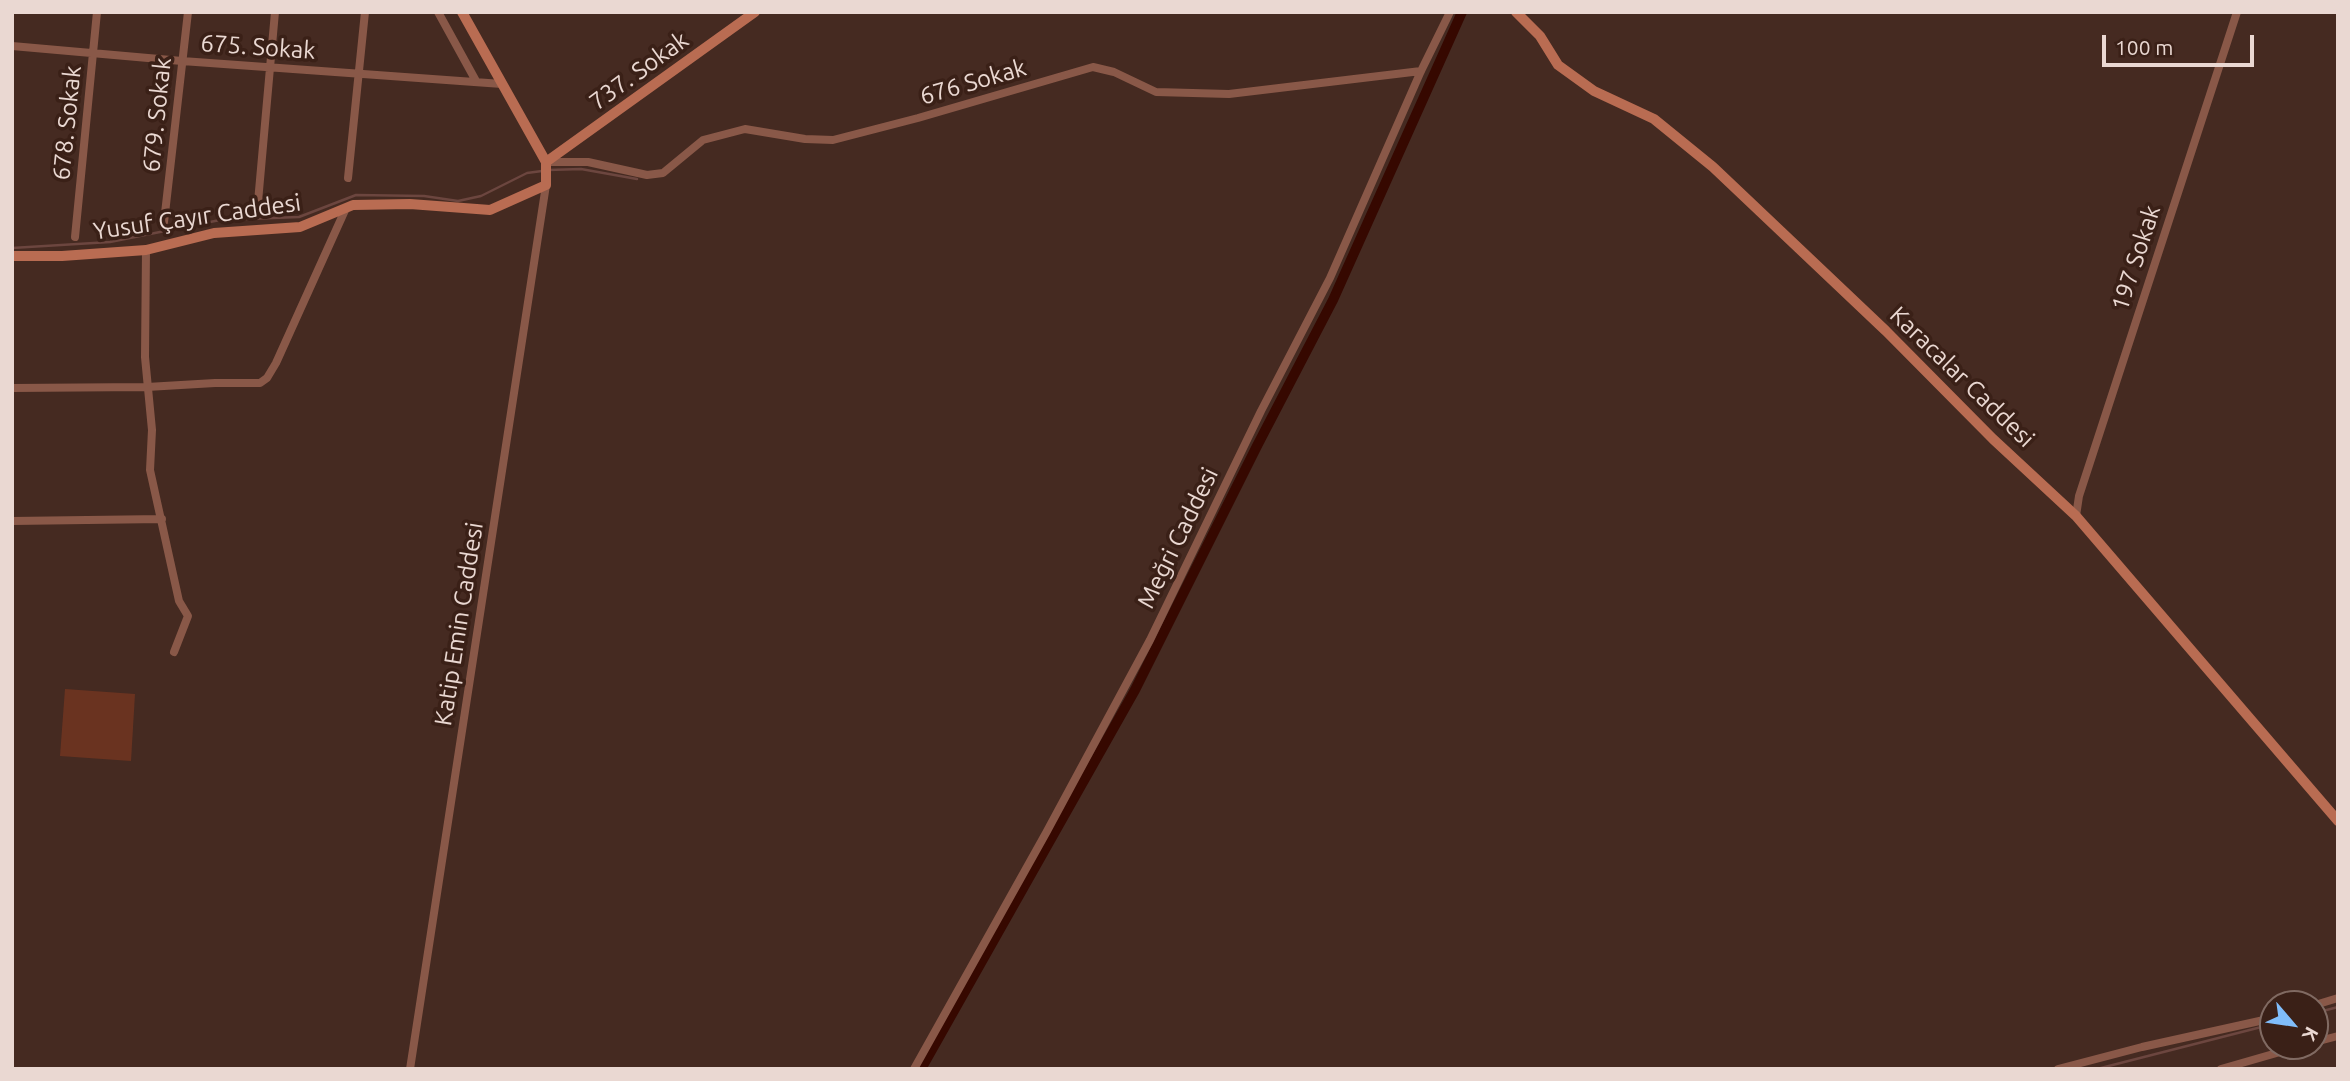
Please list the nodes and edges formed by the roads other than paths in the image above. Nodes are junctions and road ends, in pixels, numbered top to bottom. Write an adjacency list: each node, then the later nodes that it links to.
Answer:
1 (97, 12): 12 (street, 678. Sokak)
2 (188, 12): 13 (street, 679. Sokak)
3 (275, 12): 14 (street)
4 (365, 12): 16 (street)
5 (438, 12): 17 (street)
6 (462, 12): 18 (street)
7 (755, 12): 19 (street, 737. Sokak)
8 (1450, 12): 15 (street, Meğri Caddesi)
9 (1516, 12): 29 (street, Karacalar Caddesi)
10 (2237, 12): 29 (street, 197 Sokak)
11 (12, 46): 12 (street, 675. Sokak)
12 (93, 54): 13 (street, 675. Sokak); 24 (street, 678. Sokak)
13 (182, 61): 14 (street, 675. Sokak); 23 (street, 679. Sokak)
14 (270, 67): 16 (street, 675. Sokak); 22 (street)
15 (1421, 71): 19 (street, 676 Sokak); 37 (street, Meğri Caddesi)
16 (359, 74): 17 (street, 675. Sokak); 20 (street)
17 (476, 81): 18 (street, 675. Sokak)
18 (502, 84): 19 (street)
19 (546, 172): 21 (street, Yusuf Çayır Caddesi); 36 (street, Katip Emin Caddesi)
20 (348, 178)
21 (346, 208): 25 (street, Yusuf Çayır Caddesi); 27 (street)
22 (257, 213)
23 (164, 222)
24 (75, 237)
25 (146, 250): 26 (street, Yusuf Çayır Caddesi); 27 (street)
26 (12, 256)
27 (147, 387): 28 (street); 30 (street)
28 (12, 388)
29 (2076, 516): 33 (street, Karacalar Caddesi)
30 (162, 519): 31 (street); 32 (street)
31 (12, 521)
32 (174, 652)
33 (2338, 821)
34 (2259, 1021): 38 (street)
35 (2259, 1058): 39 (street)
36 (410, 1069)
37 (914, 1069)
38 (2058, 1069)
39 (2221, 1069)

